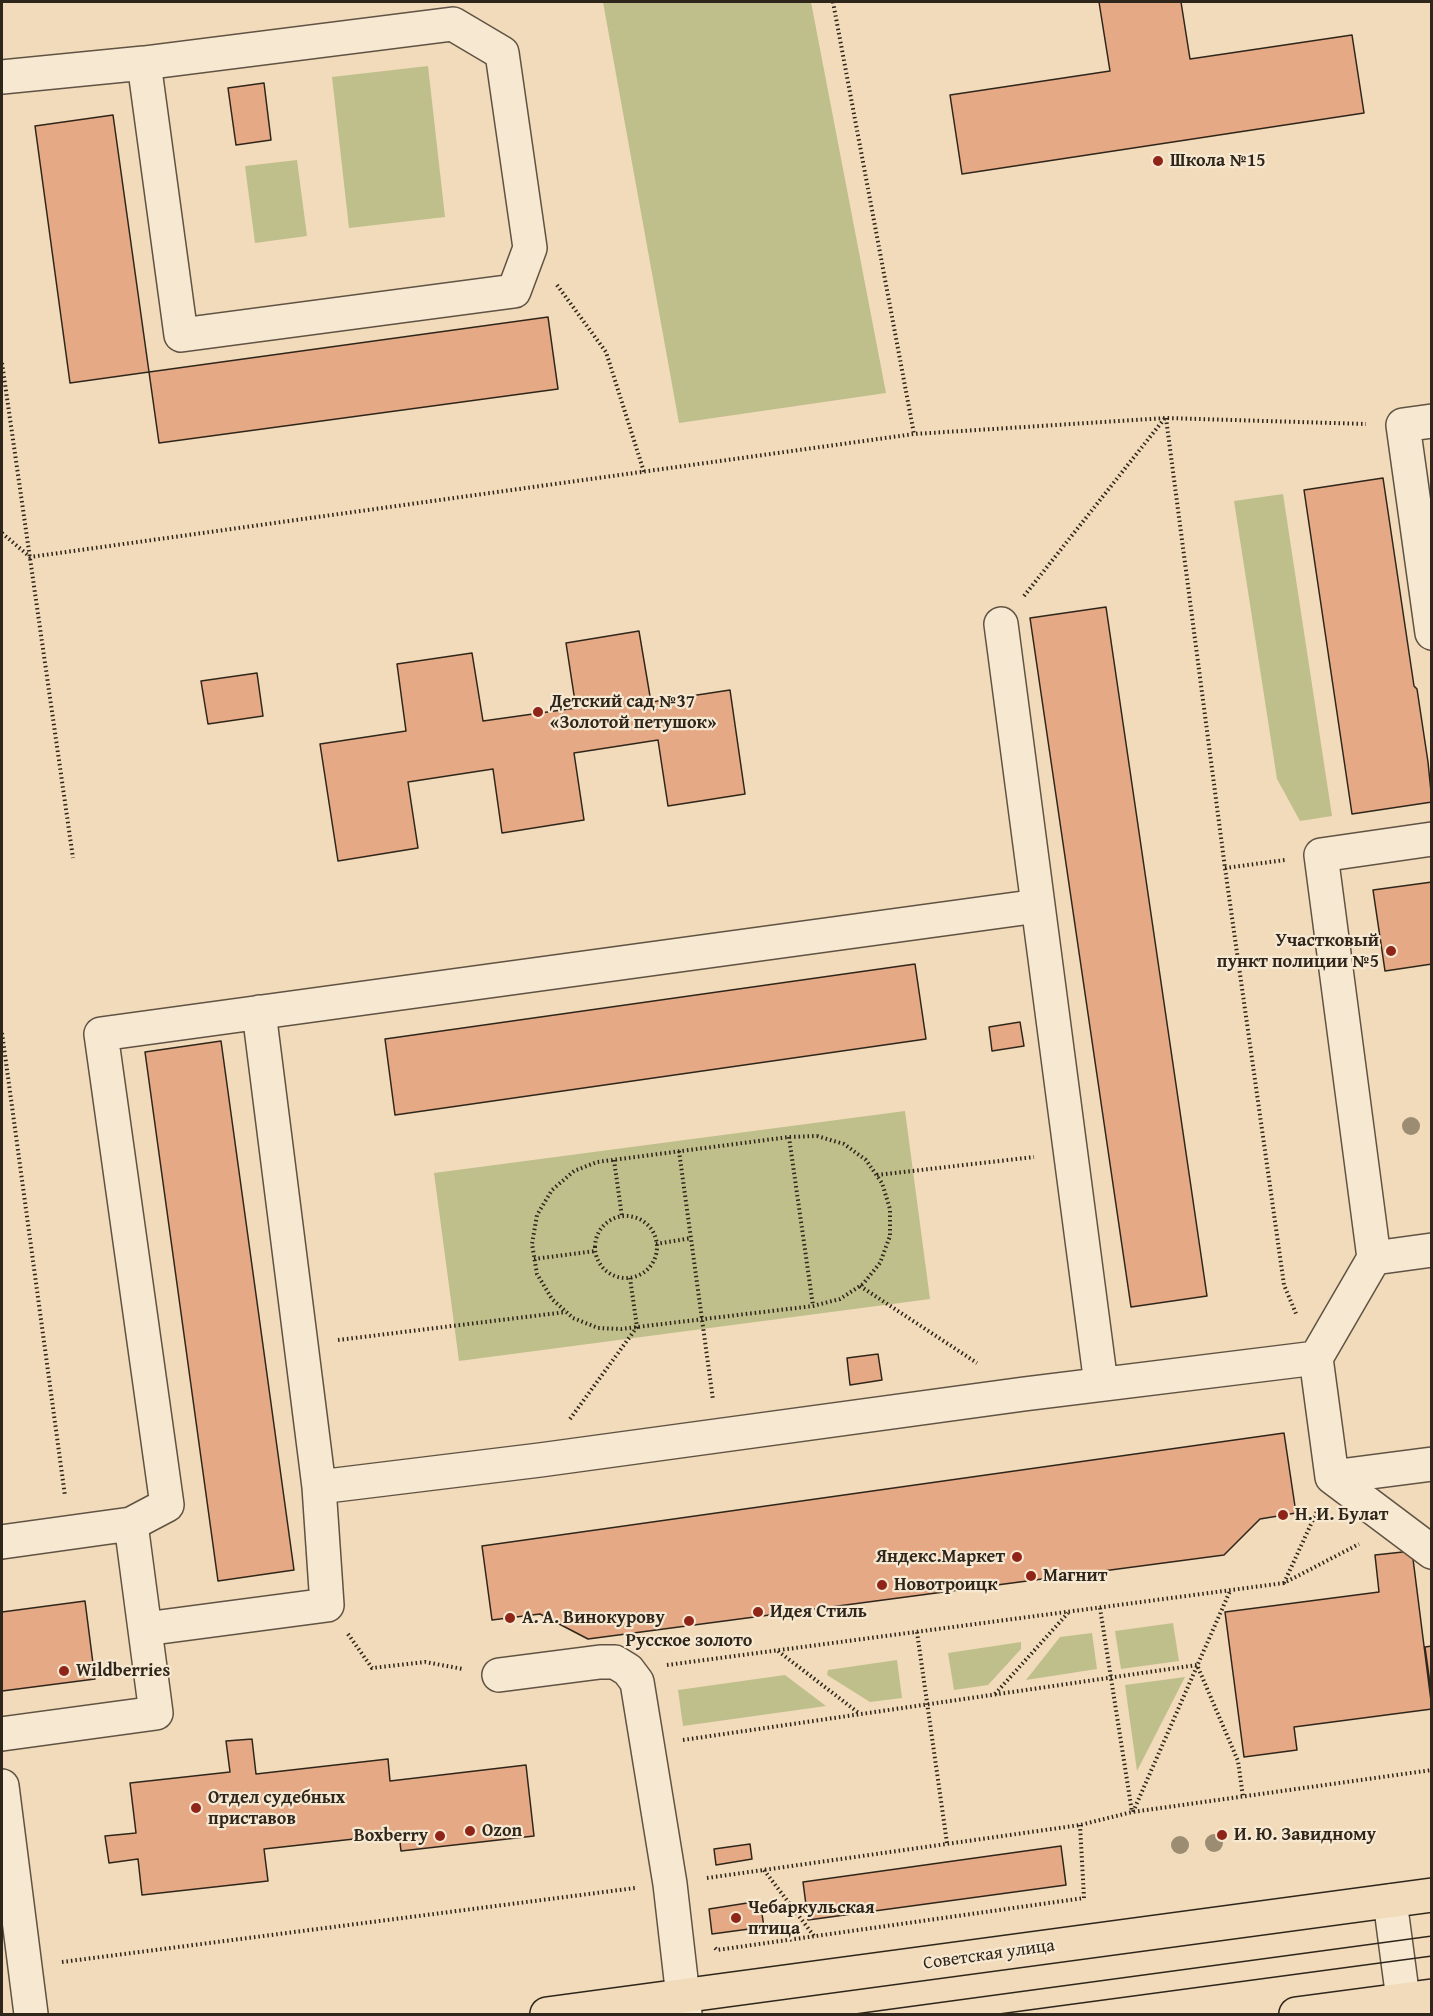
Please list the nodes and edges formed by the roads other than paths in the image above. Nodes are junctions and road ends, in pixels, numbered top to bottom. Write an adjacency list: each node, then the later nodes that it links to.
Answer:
1 (452, 13): 2 (lane); 2 (lane)
2 (144, 63): 3 (lane)
3 (2, 78)
4 (1417, 423): 6 (lane)
5 (1001, 624): 8 (lane)
6 (1431, 633)
7 (1431, 839): 11 (lane)
8 (1038, 906): 9 (lane); 13 (lane)
9 (259, 1012): 16 (lane); 17 (lane)
10 (1431, 1250): 11 (lane)
11 (1374, 1258): 12 (lane)
12 (1316, 1358): 13 (lane); 15 (lane)
13 (1101, 1384): 16 (lane)
14 (1431, 1464): 15 (lane)
15 (1332, 1477): 19 (lane)
16 (319, 1487): 20 (lane)
17 (131, 1524): 18 (lane); 20 (lane)
18 (2, 1542)
19 (1431, 1552)
20 (145, 1629): 22 (lane)
21 (500, 1675): 27 (lane)
22 (2, 1734)
23 (2, 1786): 28 (lane)
24 (1431, 1895): 25 (main road, Советская улица)
25 (1390, 1901): 26 (lane); 27 (main road, Советская улица)
26 (1413, 2003): 30 (main road)
27 (684, 2005): 29 (main road, Советская улица)
28 (31, 2014)
29 (547, 2014)
30 (1296, 2014)

